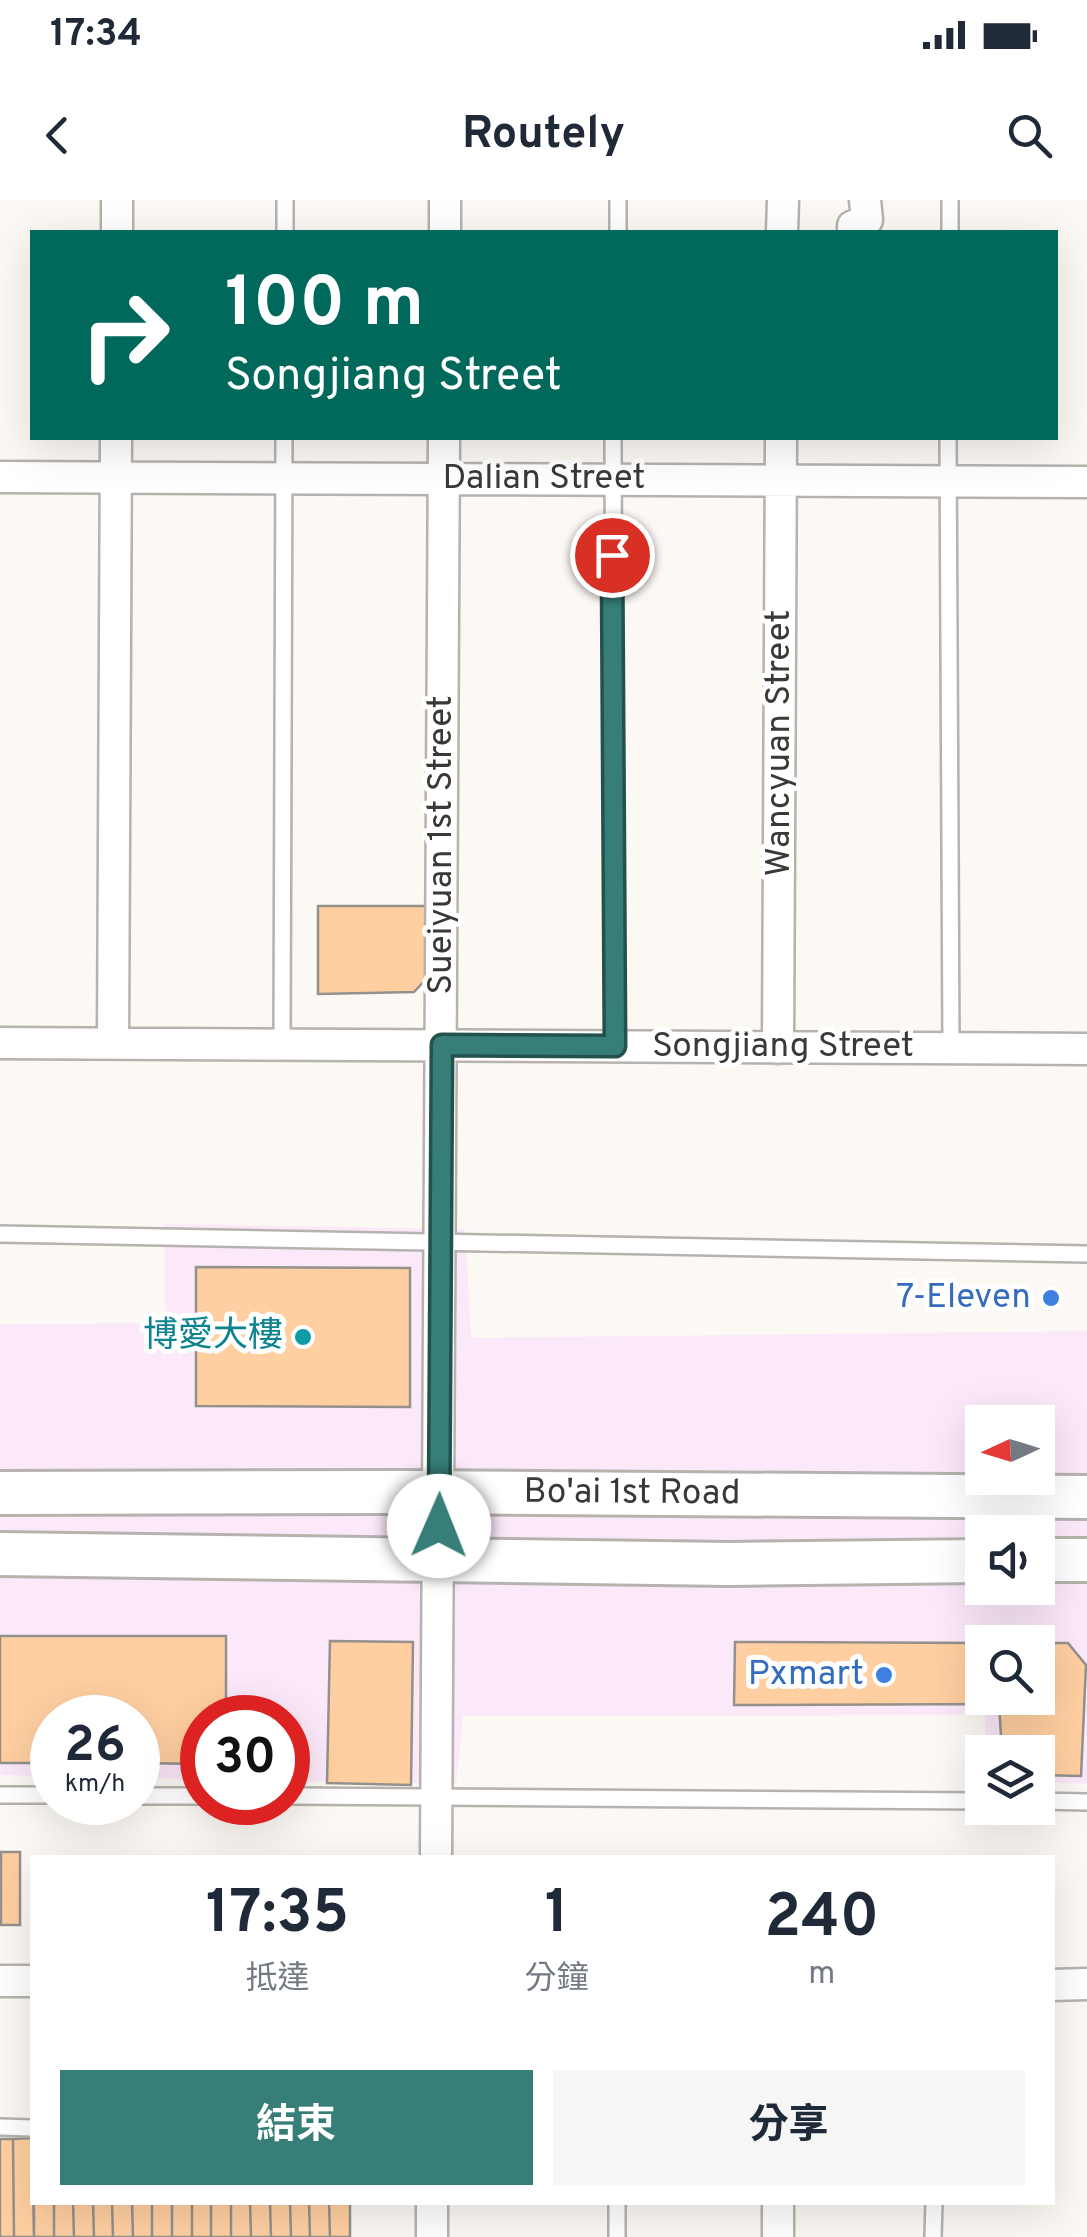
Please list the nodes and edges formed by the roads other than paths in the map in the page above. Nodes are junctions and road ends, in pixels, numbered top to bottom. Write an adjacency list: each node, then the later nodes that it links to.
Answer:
1 (117, 200): 8 (street)
2 (286, 200): 9 (lane)
3 (445, 200): 10 (street)
4 (618, 200): 11 (lane)
5 (782, 200): 12 (street)
6 (865, 200): 13 (street)
7 (950, 200): 14 (lane)
8 (117, 230)
9 (285, 230)
10 (444, 230)
11 (618, 230)
12 (782, 230)
13 (854, 230)
14 (950, 230)
15 (116, 440): 22 (street)
16 (284, 440): 23 (lane)
17 (444, 440): 24 (street, Sueiyuan 1st Street)
18 (613, 440): 25 (lane)
19 (782, 440): 26 (street, Wancyuan Street)
20 (948, 440): 27 (lane)
21 (0, 476): 22 (street, Dalian Street)
22 (116, 477): 23 (street, Dalian Street); 30 (street)
23 (283, 478): 24 (street, Dalian Street); 31 (lane)
24 (443, 478): 25 (street, Dalian Street); 32 (street, Sueiyuan 1st Street)
25 (612, 480): 26 (street, Dalian Street); 33 (lane)
26 (781, 480): 27 (street, Dalian Street); 34 (street, Wancyuan Street)
27 (948, 481): 28 (street, Dalian Street); 35 (lane)
28 (1087, 482)
29 (0, 1043): 30 (street, Songjiang Street)
30 (112, 1044): 31 (street, Songjiang Street)
31 (282, 1044): 32 (street, Songjiang Street)
32 (442, 1045): 33 (street, Songjiang Street); 38 (street, Sueiyuan 1st Street)
33 (615, 1046): 34 (street, Songjiang Street)
34 (778, 1048): 35 (street, Songjiang Street)
35 (951, 1048): 36 (street, Songjiang Street)
36 (1087, 1049)
37 (0, 1234): 38 (lane)
38 (441, 1242): 39 (lane); 40 (street, Sueiyuan 1st Street)
39 (1087, 1254)
40 (440, 1492): 41 (main road, Bo'ai 1st Road); 42 (main road, Bo'ai 1st Road); 44 (street, Sueiyuan 1st Street)
41 (0, 1493)
42 (1087, 1497)
43 (0, 1554): 44 (main road, Bo'ai 1st Road)
44 (439, 1560): 47 (main road, Bo'ai 1st Road); 51 (street, Sueiyuan 1st Street)
45 (1055, 1560): 46 (main road)
46 (1087, 1560)
47 (965, 1561)
48 (0, 1795): 49 (lane)
49 (30, 1795)
50 (310, 1796): 51 (lane)
51 (436, 1797): 52 (lane); 55 (street, Sueiyuan 1st Street)
52 (965, 1801)
53 (1055, 1802): 54 (lane)
54 (1087, 1802)
55 (436, 1855)
56 (0, 1981): 57 (street)
57 (30, 1981)
58 (1087, 1984): 59 (street)
59 (1055, 1986)
60 (0, 2128): 61 (lane)
61 (30, 2128)
62 (432, 2205): 66 (street)
63 (616, 2205): 67 (lane)
64 (778, 2205): 68 (street)
65 (934, 2205): 69 (lane)
66 (432, 2237)
67 (617, 2237)
68 (778, 2237)
69 (933, 2237)

